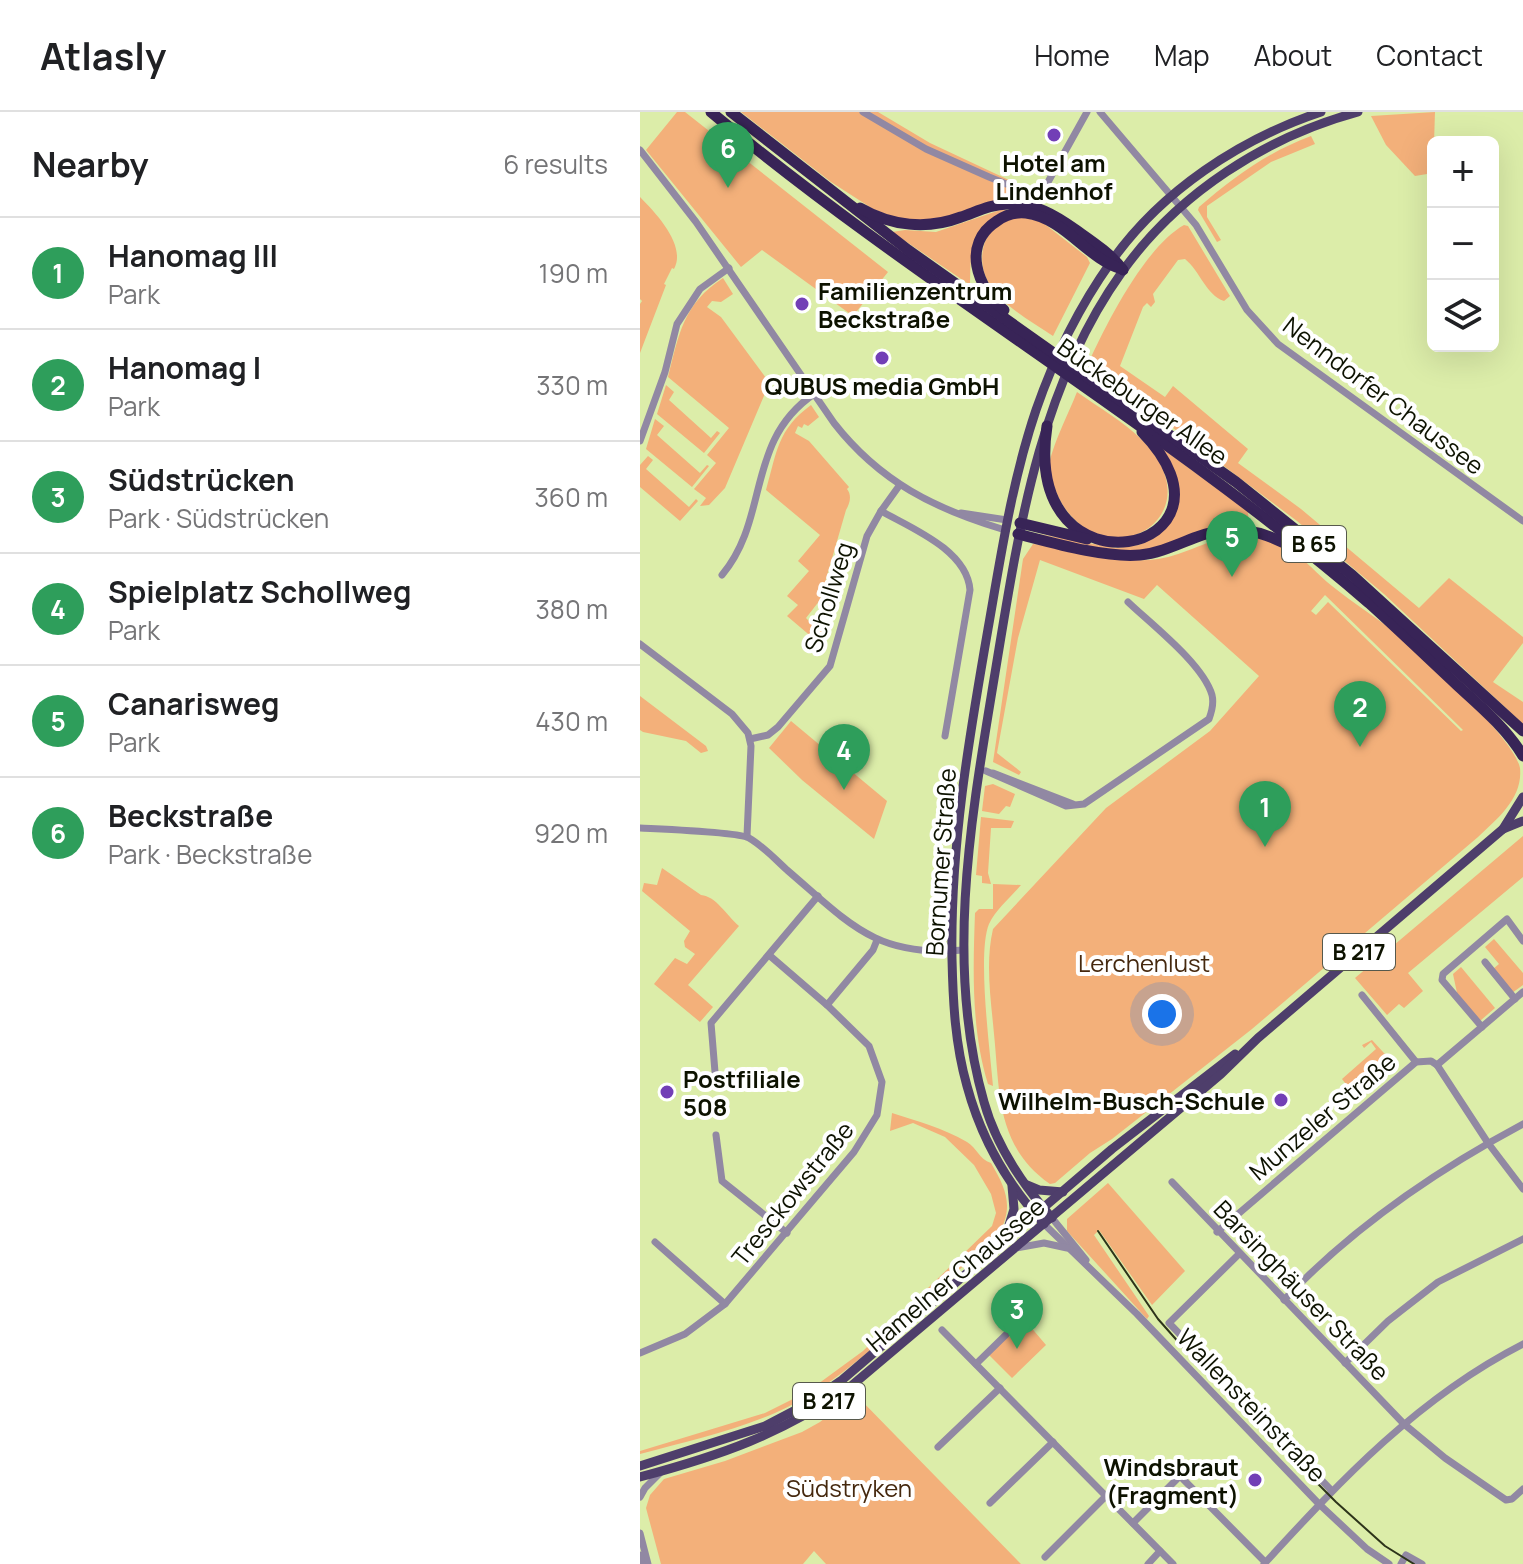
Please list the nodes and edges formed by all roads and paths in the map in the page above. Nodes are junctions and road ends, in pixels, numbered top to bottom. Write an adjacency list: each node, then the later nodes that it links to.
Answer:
1 (711, 112): 15 (highway, Bückeburger Allee / B 65)
2 (731, 112): 9 (highway, Bückeburger Allee / B 65)
3 (863, 112): 4 (street)
4 (1087, 112)
5 (1100, 112): 10 (street, Nenndorfer Chaussee)
6 (1321, 112): 10 (main road, Bornumer Straße)
7 (1358, 112): 11 (main road, Bornumer Straße)
8 (641, 153): 13 (street)
9 (830, 192): 12 (highway); 15 (highway, Bückeburger Allee / B 65)
10 (1172, 196): 11 (street, Nenndorfer Chaussee); 12 (main road, Bornumer Straße)
11 (1181, 207): 14 (main road, Bornumer Straße); 22 (street, Nenndorfer Chaussee)
12 (1111, 261): 14 (highway); 15 (highway); 23 (main road, Bornumer Straße)
13 (729, 268): 17 (street); 19 (street)
14 (1123, 270): 18 (main road, Bornumer Straße)
15 (1041, 350): 16 (highway, Bückeburger Allee / B 65)
16 (1090, 384): 25 (highway); 28 (highway, Bückeburger Allee / B 65); 30 (highway, Bückeburger Allee / B 65)
17 (814, 394): 20 (street); 26 (street)
18 (1047, 426): 24 (main road, Bornumer Straße); 25 (highway)
19 (640, 441)
20 (899, 486): 21 (street, Schollweg); 23 (street)
21 (881, 511): 31 (street); 32 (street, Schollweg)
22 (1523, 521)
23 (1006, 525): 24 (main road); 34 (main road, Bornumer Straße)
24 (1019, 529): 25 (highway); 28 (highway); 35 (main road, Bornumer Straße)
25 (1112, 544)
26 (722, 575)
27 (1128, 602): 35 (street)
28 (1389, 621): 33 (highway, Bückeburger Allee / B 65)
29 (640, 644): 32 (street)
30 (1523, 731)
31 (945, 736)
32 (750, 739): 40 (street)
33 (1523, 756)
34 (965, 768): 35 (street); 44 (main road, Bornumer Straße)
35 (983, 771): 44 (main road, Bornumer Straße)
36 (1523, 797): 39 (main road, Hamelner Chaussee / B 217)
37 (1523, 821): 39 (main road, Hamelner Chaussee / B 217)
38 (640, 828): 40 (street)
39 (1503, 829): 52 (main road, Hamelner Chaussee / B 217)
40 (747, 836): 41 (street)
41 (818, 896): 42 (street); 45 (street)
42 (877, 940): 44 (street); 50 (street)
43 (1523, 941): 51 (street)
44 (958, 951): 60 (main road, Bornumer Straße); 61 (main road, Bornumer Straße)
45 (769, 955): 50 (street, Tresckowstraße); 55 (street)
46 (1485, 962): 49 (street)
47 (1523, 992): 49 (street)
48 (1362, 995): 53 (street, Munzeler Straße)
49 (1515, 999): 51 (street)
50 (827, 1005): 67 (street, Tresckowstraße)
51 (1482, 1027): 54 (street)
52 (1258, 1038): 63 (main road, Hamelner Chaussee / B 217); 65 (main road, Hamelner Chaussee / B 217)
53 (1416, 1062): 54 (street, Munzeler Straße); 66 (street, Munzeler Straße)
54 (1437, 1065): 58 (street)
55 (715, 1072)
56 (1523, 1124): 58 (street)
57 (716, 1135): 67 (street)
58 (1488, 1143): 62 (street); 75 (street)
59 (1172, 1182): 66 (street, Barsinghäuser Straße)
60 (1011, 1183): 64 (main road, Bornumer Straße); 70 (main road)
61 (1023, 1183): 63 (main road); 64 (main road, Bornumer Straße)
62 (1523, 1189)
63 (1063, 1192): 64 (main road, Hamelner Chaussee / B 217)
64 (1039, 1212): 65 (main road, Bornumer Straße); 70 (main road, Hamelner Chaussee / B 217)
65 (1048, 1221): 71 (main road, Hamelner Chaussee / B 217); 72 (street, Wallensteinstraße); 74 (street, Wallensteinstraße)
66 (1217, 1232): 73 (street, Barsinghäuser Straße)
67 (787, 1233): 76 (street, Tresckowstraße)
68 (1523, 1239): 81 (street)
69 (655, 1242): 76 (street)
70 (1003, 1242): 87 (main road, Hamelner Chaussee / B 217)
71 (1016, 1248): 72 (street); 88 (main road, Hamelner Chaussee / B 217)
72 (1069, 1249): 74 (street, Wallensteinstraße)
73 (1239, 1254): 75 (street, Barsinghäuser Straße); 91 (street)
74 (1091, 1268): 95 (street, Wallensteinstraße)
75 (1284, 1300): 81 (street, Barsinghäuser Straße)
76 (725, 1304): 80 (street, Tresckowstraße)
77 (1022, 1319): 82 (street)
78 (942, 1330): 82 (street)
79 (1523, 1344): 84 (street)
80 (640, 1353)
81 (1345, 1363): 84 (street, Barsinghäuser Straße)
82 (976, 1364): 83 (street)
83 (1000, 1388): 85 (street); 86 (street)
84 (1404, 1424): 90 (street, Barsinghäuser Straße); 91 (street)
85 (1053, 1442): 92 (street); 94 (street)
86 (938, 1447)
87 (640, 1466)
88 (661, 1471): 89 (main road, Hamelner Chaussee / B 217); 93 (street)
89 (640, 1477)
90 (1523, 1489)
91 (1332, 1491): 95 (street)
92 (1106, 1496): 96 (street); 100 (street)
93 (640, 1497)
94 (990, 1503)
95 (1319, 1504): 101 (street); 105 (street, Wallensteinstraße)
96 (1133, 1523): 98 (street); 101 (street)
97 (640, 1533): 102 (street)
98 (1160, 1551): 103 (street); 104 (street)
99 (640, 1555): 102 (street)
100 (1045, 1557)
101 (1264, 1563)
102 (645, 1564)
103 (1148, 1564)
104 (1173, 1564)
105 (1389, 1564)
106 (1401, 1564): 107 (street)
107 (1422, 1564)

